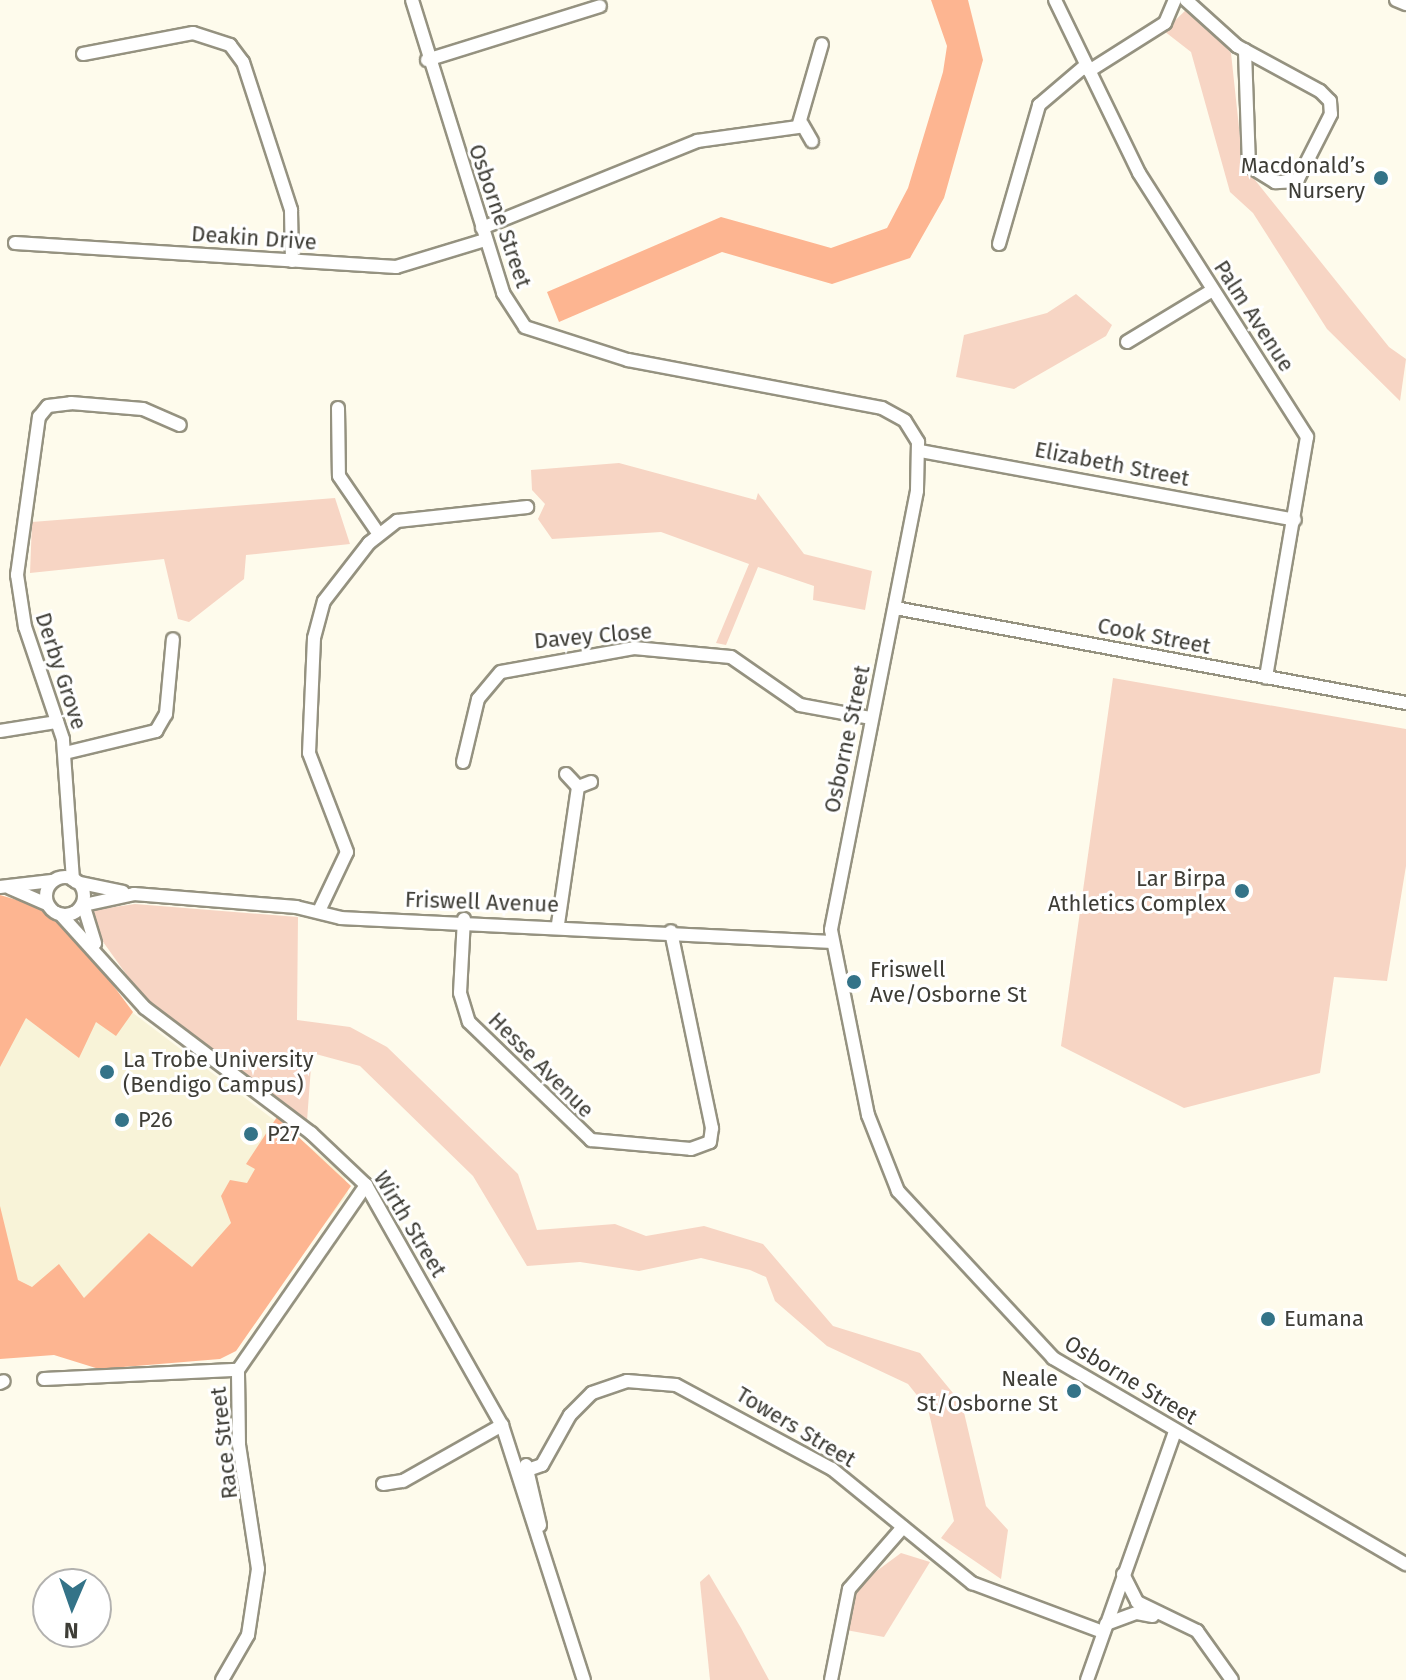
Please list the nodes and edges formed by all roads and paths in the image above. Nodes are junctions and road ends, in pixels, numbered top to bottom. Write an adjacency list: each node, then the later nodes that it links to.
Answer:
1 (412, 0): 11 (street, Osborne Street)
2 (1055, 0): 12 (street, Palm Avenue)
3 (1175, 0): 12 (street)
4 (1186, 0): 9 (street)
5 (1396, 0): 6 (street)
6 (1406, 4)
7 (600, 6): 11 (street)
8 (822, 44): 13 (street)
9 (1245, 50): 9 (street)
10 (83, 54): 18 (street)
11 (427, 60): 15 (street, Osborne Street)
12 (1088, 68): 17 (street); 19 (street, Palm Avenue)
13 (802, 124): 14 (street); 15 (street, Deakin Drive)
14 (812, 141)
15 (484, 234): 18 (street, Deakin Drive); 23 (street, Osborne Street)
16 (15, 243): 18 (street, Deakin Drive)
17 (999, 244)
18 (292, 261)
19 (1213, 290): 20 (street); 25 (street, Palm Avenue)
20 (1127, 342)
21 (338, 408): 26 (street)
22 (180, 425): 32 (street, Derby Grove)
23 (920, 451): 25 (street, Elizabeth Street); 27 (street, Osborne Street)
24 (527, 507): 26 (street)
25 (1295, 520): 29 (street, Palm Avenue)
26 (378, 533): 46 (street)
27 (895, 608): 29 (street, Cook Street); 31 (street, Osborne Street)
28 (173, 639): 34 (street)
29 (1266, 678): 30 (street, Cook Street)
30 (1406, 703)
31 (870, 718): 35 (street, Davey Close); 51 (street, Osborne Street)
32 (57, 722): 33 (street); 34 (street, Derby Grove)
33 (0, 731)
34 (65, 753): 39 (street, Derby Grove)
35 (463, 762)
36 (566, 774): 38 (street)
37 (591, 782): 38 (street)
38 (578, 787): 49 (street)
39 (66, 850): 40 (street, Derby Grove); 41 (street, Derby Grove)
40 (53, 880): 41 (street, Friswell Avenue); 42 (street); 44 (street, Derby Grove)
41 (74, 881): 43 (street, Friswell Avenue); 45 (street, Derby Grove)
42 (3, 887): 44 (street)
43 (134, 894): 45 (street, Friswell Avenue); 46 (street, Friswell Avenue)
44 (48, 905): 47 (street, Wirth Street)
45 (84, 906): 47 (street, Friswell Avenue); 52 (street, Wirth Street)
46 (319, 911): 48 (street, Friswell Avenue)
47 (61, 915): 52 (street, Wirth Street)
48 (464, 919): 49 (street, Friswell Avenue); 50 (street, Hesse Avenue)
49 (558, 924): 50 (street, Friswell Avenue)
50 (671, 931): 51 (street, Friswell Avenue)
51 (831, 942): 57 (street, Osborne Street)
52 (99, 953): 53 (street, Wirth Street)
53 (366, 1185): 54 (street, Race Street); 56 (street, Wirth Street)
54 (238, 1370): 55 (street); 67 (street, Race Street)
55 (44, 1379)
56 (502, 1425): 58 (street, Wirth Street); 59 (street)
57 (1175, 1431): 61 (street, Osborne Street); 64 (street)
58 (524, 1472): 60 (street, Towers Street); 68 (street, Wirth Street)
59 (383, 1484)
60 (903, 1527): 66 (street, Towers Street); 69 (street)
61 (1384, 1551): 62 (street, Osborne Street); 63 (street, Osborne Street)
62 (1406, 1553)
63 (1406, 1564)
64 (1123, 1574): 65 (street); 66 (street)
65 (1160, 1615): 66 (street); 71 (street)
66 (1105, 1628): 70 (street)
67 (222, 1680)
68 (584, 1680)
69 (831, 1680)
70 (1087, 1680)
71 (1232, 1680)

